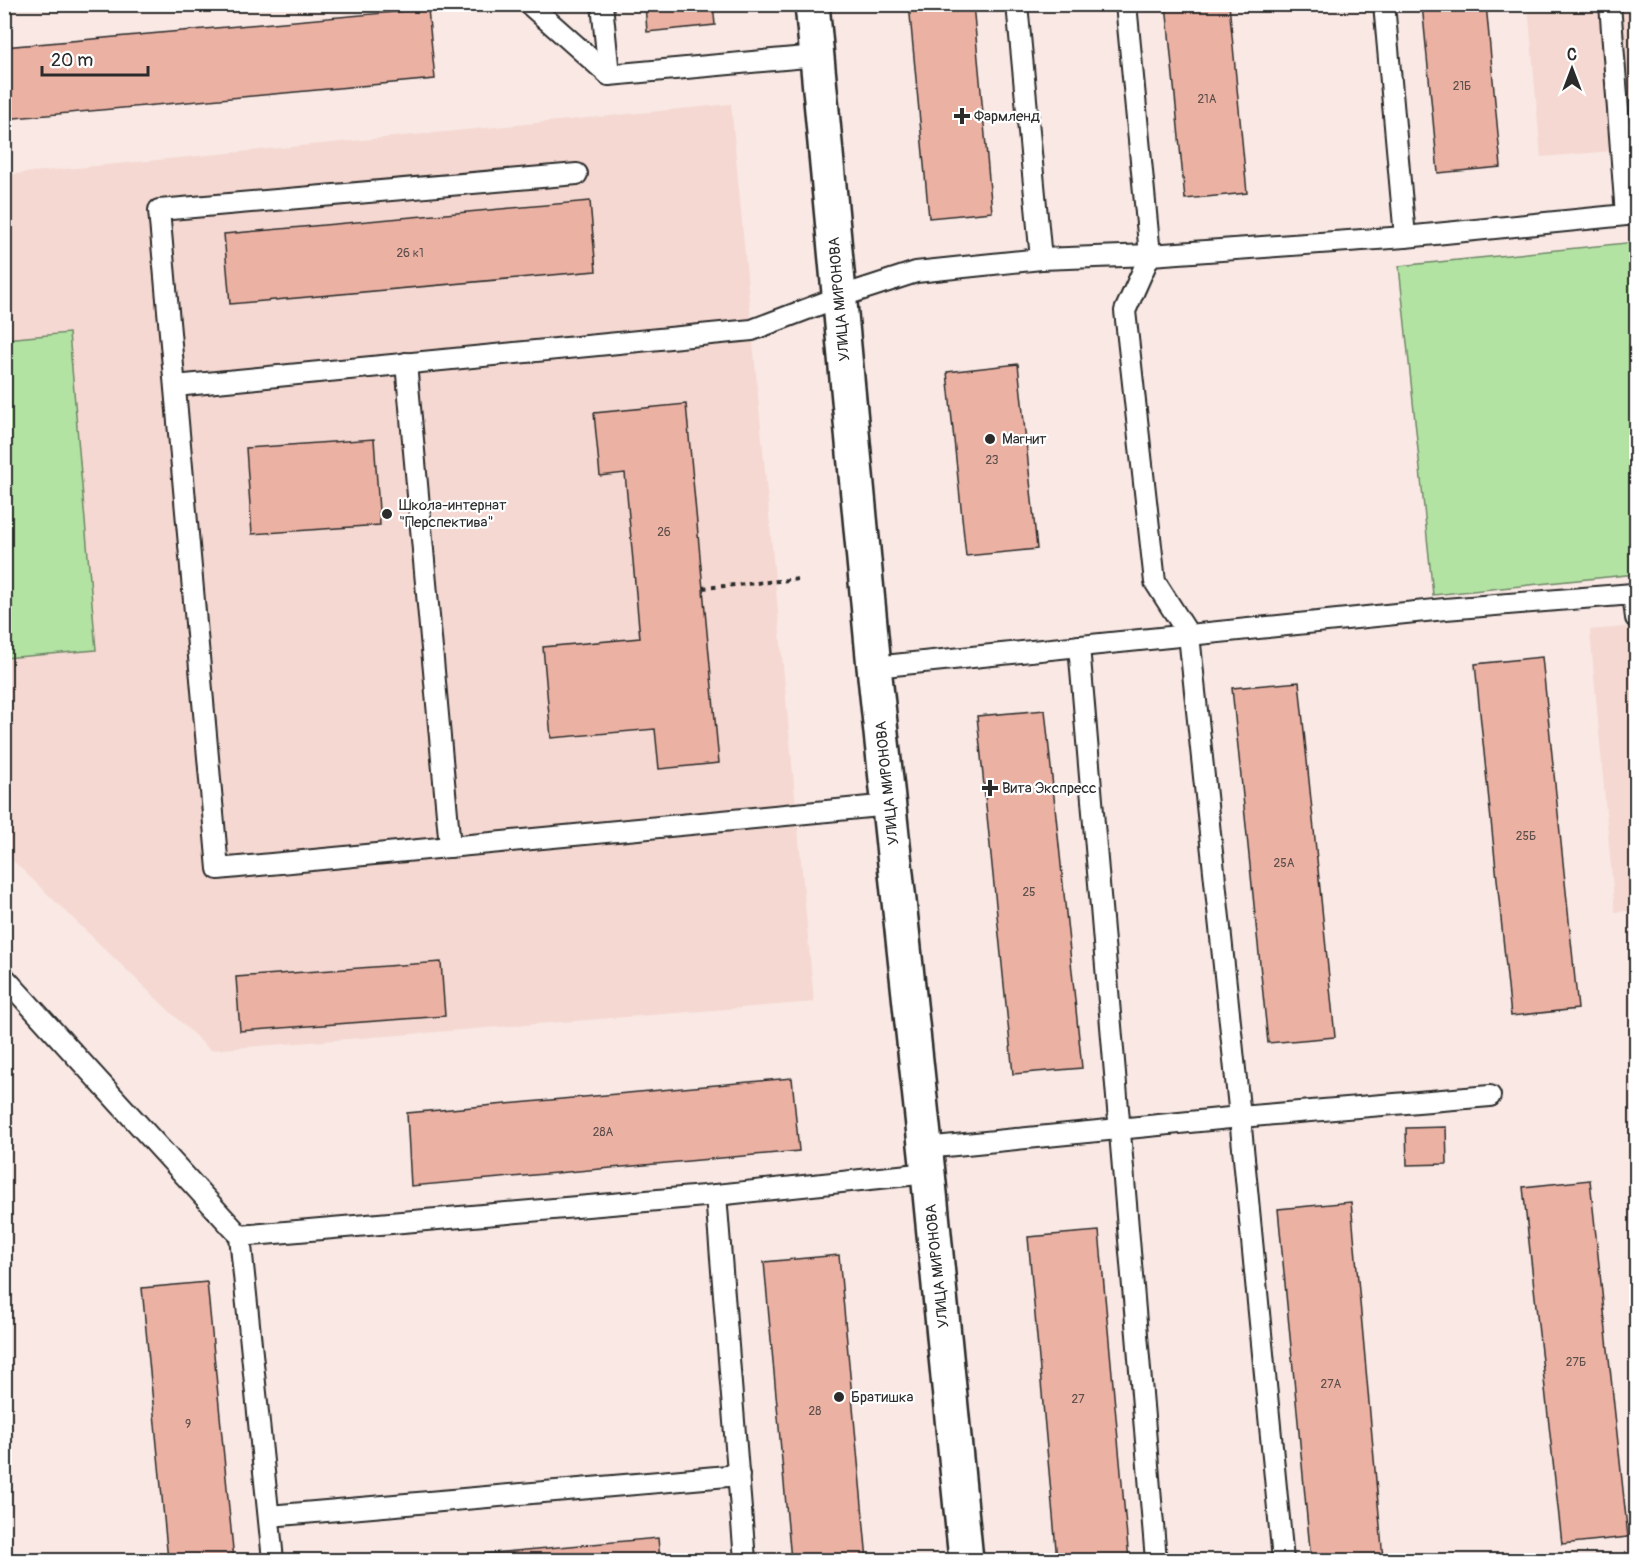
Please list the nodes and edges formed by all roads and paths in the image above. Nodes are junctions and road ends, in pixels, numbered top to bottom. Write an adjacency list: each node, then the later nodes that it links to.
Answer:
1 (529, 4): 9 (lane)
2 (602, 4): 9 (lane)
3 (812, 4): 8 (main road, УЛИЦА МИРОНОВА)
4 (1017, 4): 14 (lane)
5 (1126, 4): 13 (lane)
6 (1384, 4): 12 (lane)
7 (1610, 4): 11 (lane)
8 (817, 56): 9 (lane); 15 (main road, УЛИЦА МИРОНОВА)
9 (609, 75)
10 (577, 174): 17 (lane)
11 (1631, 215): 12 (lane)
12 (1405, 237): 13 (lane)
13 (1150, 255): 14 (lane); 21 (lane)
14 (1041, 259): 15 (lane)
15 (839, 297): 16 (lane); 23 (main road, УЛИЦА МИРОНОВА)
16 (406, 363): 17 (lane); 25 (lane)
17 (175, 386): 25 (lane)
18 (800, 579): 19 (path)
19 (703, 588)
20 (1636, 618): 21 (lane)
21 (1189, 635): 22 (lane); 28 (lane)
22 (1079, 646): 23 (lane); 29 (lane)
23 (874, 667): 24 (main road, УЛИЦА МИРОНОВА)
24 (890, 805): 25 (lane); 30 (main road, УЛИЦА МИРОНОВА)
25 (450, 848)
26 (4, 977): 32 (lane)
27 (1490, 1096): 28 (lane)
28 (1240, 1117): 29 (lane); 39 (lane)
29 (1120, 1130): 30 (lane); 38 (lane)
30 (926, 1160): 31 (lane); 37 (main road, УЛИЦА МИРОНОВА)
31 (716, 1195): 32 (lane); 33 (lane)
32 (240, 1236): 34 (lane)
33 (739, 1475): 34 (lane); 36 (lane)
34 (269, 1516): 35 (lane)
35 (273, 1560)
36 (745, 1560)
37 (966, 1560)
38 (1156, 1560)
39 (1283, 1560)

